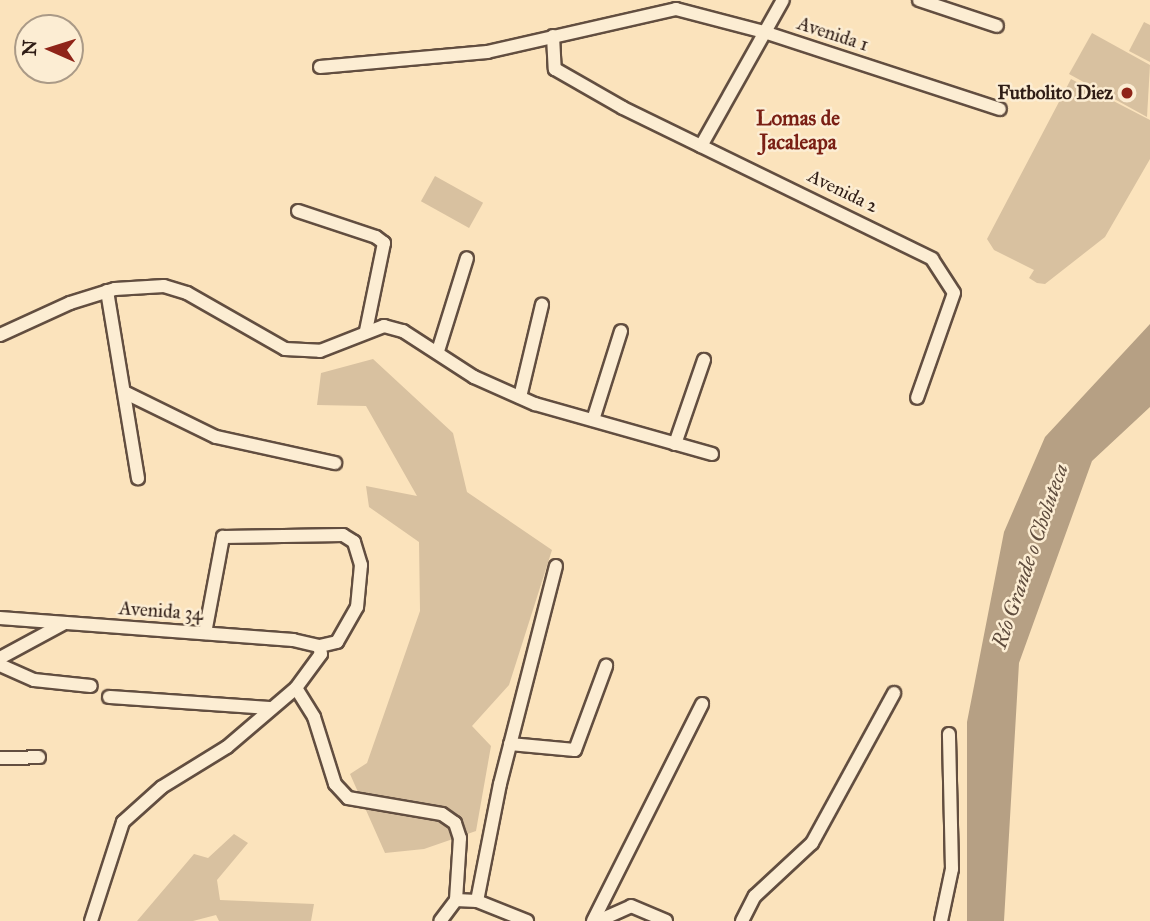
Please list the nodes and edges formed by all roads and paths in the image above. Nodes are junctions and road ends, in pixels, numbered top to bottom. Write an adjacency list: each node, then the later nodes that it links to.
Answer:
1 (783, 0): 4 (street)
2 (919, 0): 3 (street)
3 (997, 26)
4 (764, 32): 5 (street, Avenida 1); 7 (street, Avenida 1); 8 (street)
5 (553, 36): 6 (street, Avenida 1); 8 (street, Avenida 2)
6 (320, 67)
7 (1000, 109)
8 (701, 146): 20 (street, Avenida 2)
9 (298, 211): 13 (street)
10 (467, 258): 16 (street)
11 (107, 291): 13 (street); 15 (street); 18 (street)
12 (542, 305): 19 (street)
13 (366, 331): 16 (street)
14 (621, 331): 21 (street)
15 (0, 335)
16 (438, 351): 19 (street)
17 (704, 360): 22 (street)
18 (124, 392): 24 (street); 25 (street)
19 (520, 397): 21 (street)
20 (918, 398)
21 (593, 420): 22 (street)
22 (675, 444): 23 (street)
23 (712, 453)
24 (335, 464)
25 (138, 478)
26 (556, 566): 41 (street)
27 (0, 618): 28 (street, Avenida 34)
28 (63, 624): 29 (street, Avenida 34); 31 (street)
29 (205, 633): 30 (street, Avenida 34); 30 (street)
30 (318, 646): 35 (street)
31 (0, 658)
32 (0, 665): 34 (street)
33 (606, 666): 41 (street)
34 (91, 686)
35 (296, 688): 39 (street); 44 (street)
36 (894, 693): 51 (street)
37 (109, 697): 39 (street)
38 (702, 704): 49 (street)
39 (271, 708): 46 (street)
40 (949, 734): 52 (street)
41 (510, 744): 45 (street)
42 (39, 757): 43 (street)
43 (0, 758)
44 (456, 900): 45 (street); 47 (street)
45 (477, 901): 48 (street)
46 (91, 921)
47 (440, 921)
48 (527, 921)
49 (595, 921): 50 (street)
50 (666, 921)
51 (743, 921)
52 (941, 921)

